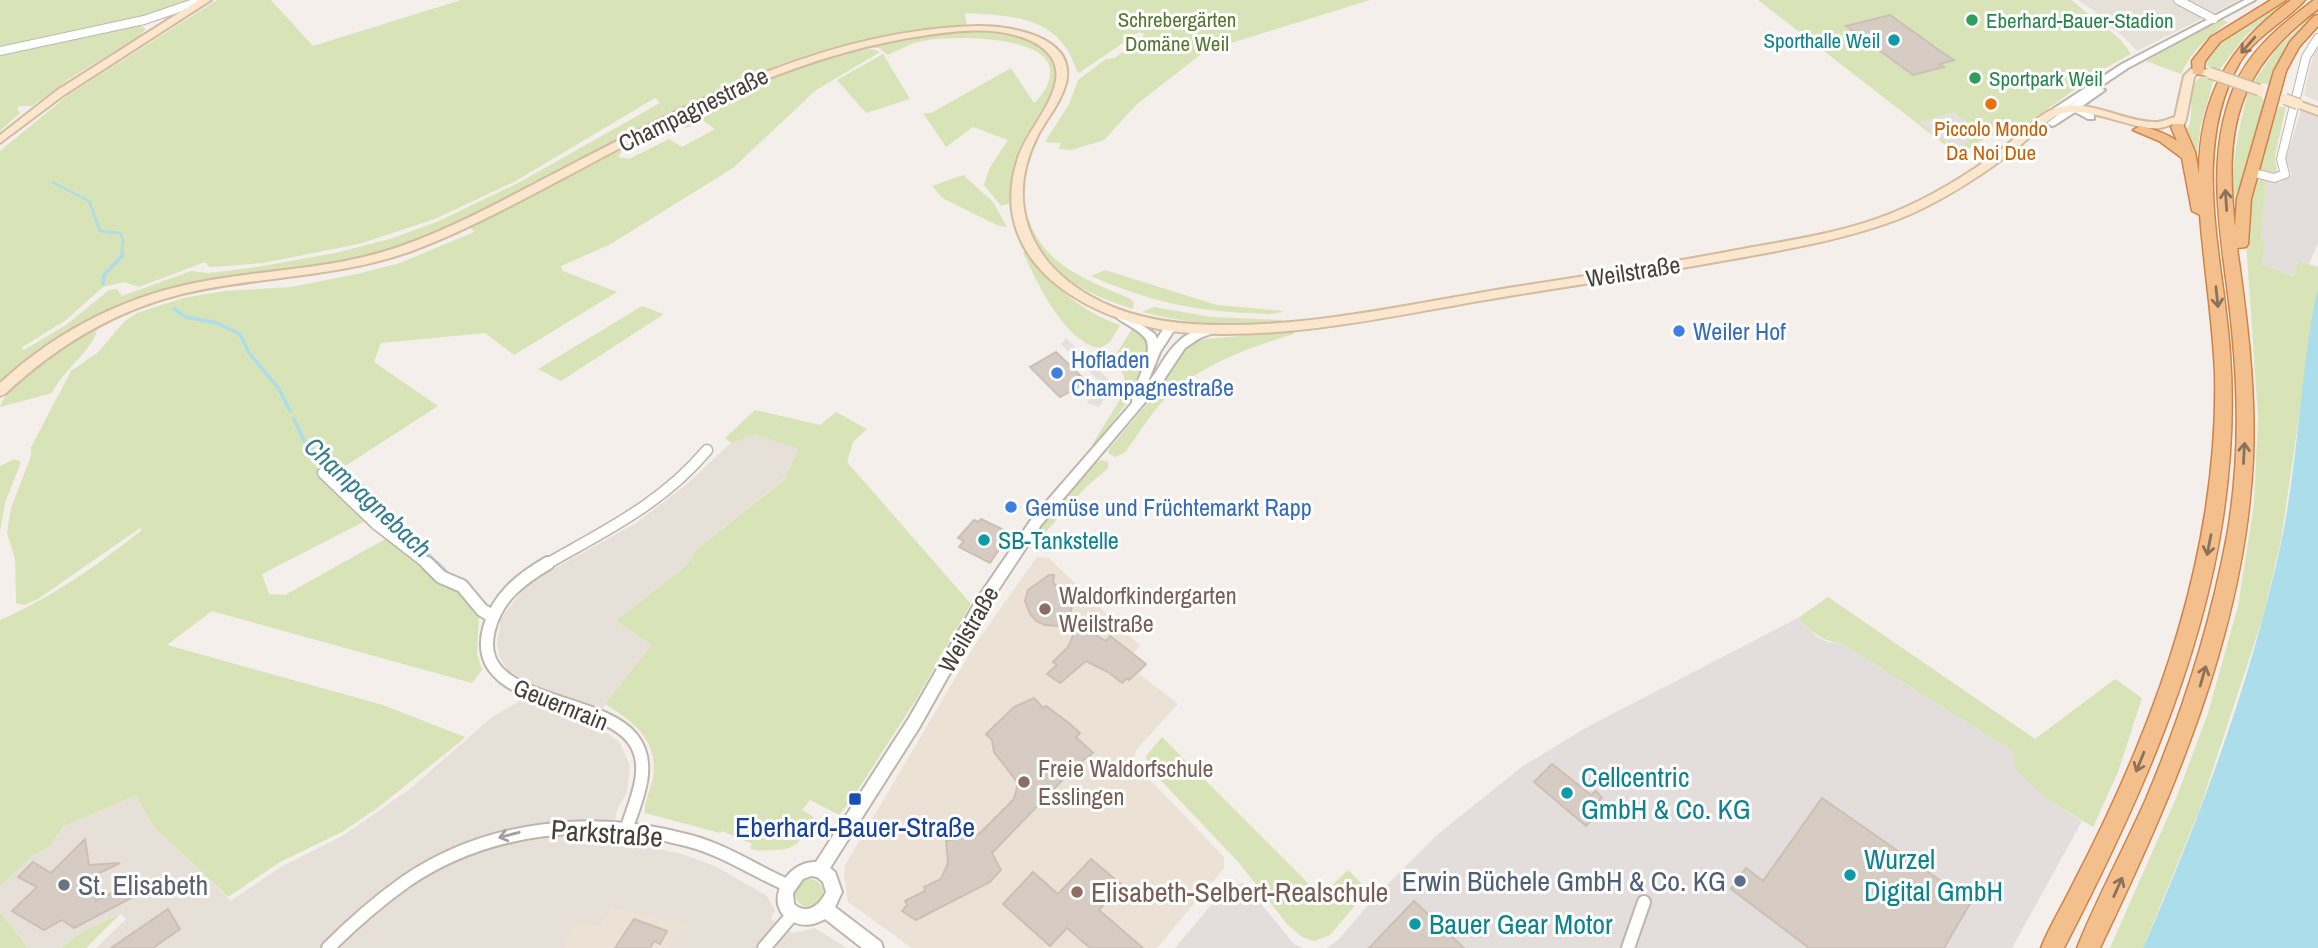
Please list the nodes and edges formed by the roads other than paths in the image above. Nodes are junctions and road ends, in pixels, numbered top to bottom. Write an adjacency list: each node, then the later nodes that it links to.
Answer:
1 (204, 0): 9 (street); 10 (main road)
2 (2178, 0): 7 (street)
3 (2250, 0): 7 (street, Weilstraße)
4 (2280, 0): 13 (highway)
5 (2299, 0): 28 (highway, one-way to 28)
6 (2318, 3): 29 (highway, one-way to 6)
7 (2214, 19): 14 (street, Weilstraße)
8 (2318, 19): 16 (highway)
9 (144, 20): 10 (street); 12 (street)
10 (159, 30): 25 (main road)
11 (2318, 38): 27 (street)
12 (0, 51)
13 (2204, 72): 16 (main road, bridge); 22 (main road)
14 (2104, 80): 15 (street, Weilstraße); 17 (street, Weilstraße)
15 (2093, 96): 17 (street, Weilstraße); 20 (street)
16 (2280, 97): 18 (main road, bridge); 27 (highway)
17 (2075, 102): 19 (street); 20 (main road); 21 (street, Weilstraße); 24 (main road, Weilstraße)
18 (2318, 112)
19 (2091, 117): 21 (main road); 23 (main road)
20 (2119, 118): 22 (main road)
21 (2052, 123): 24 (main road, Weilstraße)
22 (2180, 123): 23 (main road); 26 (highway)
23 (2140, 130): 26 (highway)
24 (2029, 135): 32 (main road, Weilstraße)
25 (0, 140)
26 (2190, 158): 28 (highway)
27 (2251, 172): 29 (highway)
28 (2210, 229): 50 (highway, one-way to 50)
29 (2236, 292): 51 (highway, one-way to 29)
30 (1147, 327): 31 (main road, Champagnestraße); 33 (street); 35 (main road, Champagnestraße)
31 (1171, 327): 32 (main road, Weilstraße); 33 (street, Weilstraße); 34 (street)
32 (1212, 330): 34 (street, Weilstraße)
33 (1155, 353): 36 (street, Weilstraße)
34 (1172, 356): 36 (street, Weilstraße)
35 (0, 391)
36 (1136, 404): 41 (street, Weilstraße)
37 (707, 450): 39 (street, Geuernrain)
38 (323, 473): 39 (street)
39 (492, 616): 40 (street, Geuernrain)
40 (626, 830): 42 (street, Parkstraße); 46 (street, Parkstraße, one-way to 46)
41 (820, 870): 42 (street); 44 (street)
42 (787, 886): 45 (street)
43 (1644, 902): 49 (street)
44 (825, 909): 45 (street); 48 (street)
45 (793, 914): 47 (street)
46 (328, 948)
47 (764, 948)
48 (875, 948)
49 (1628, 948)
50 (2052, 948)
51 (2088, 948)

